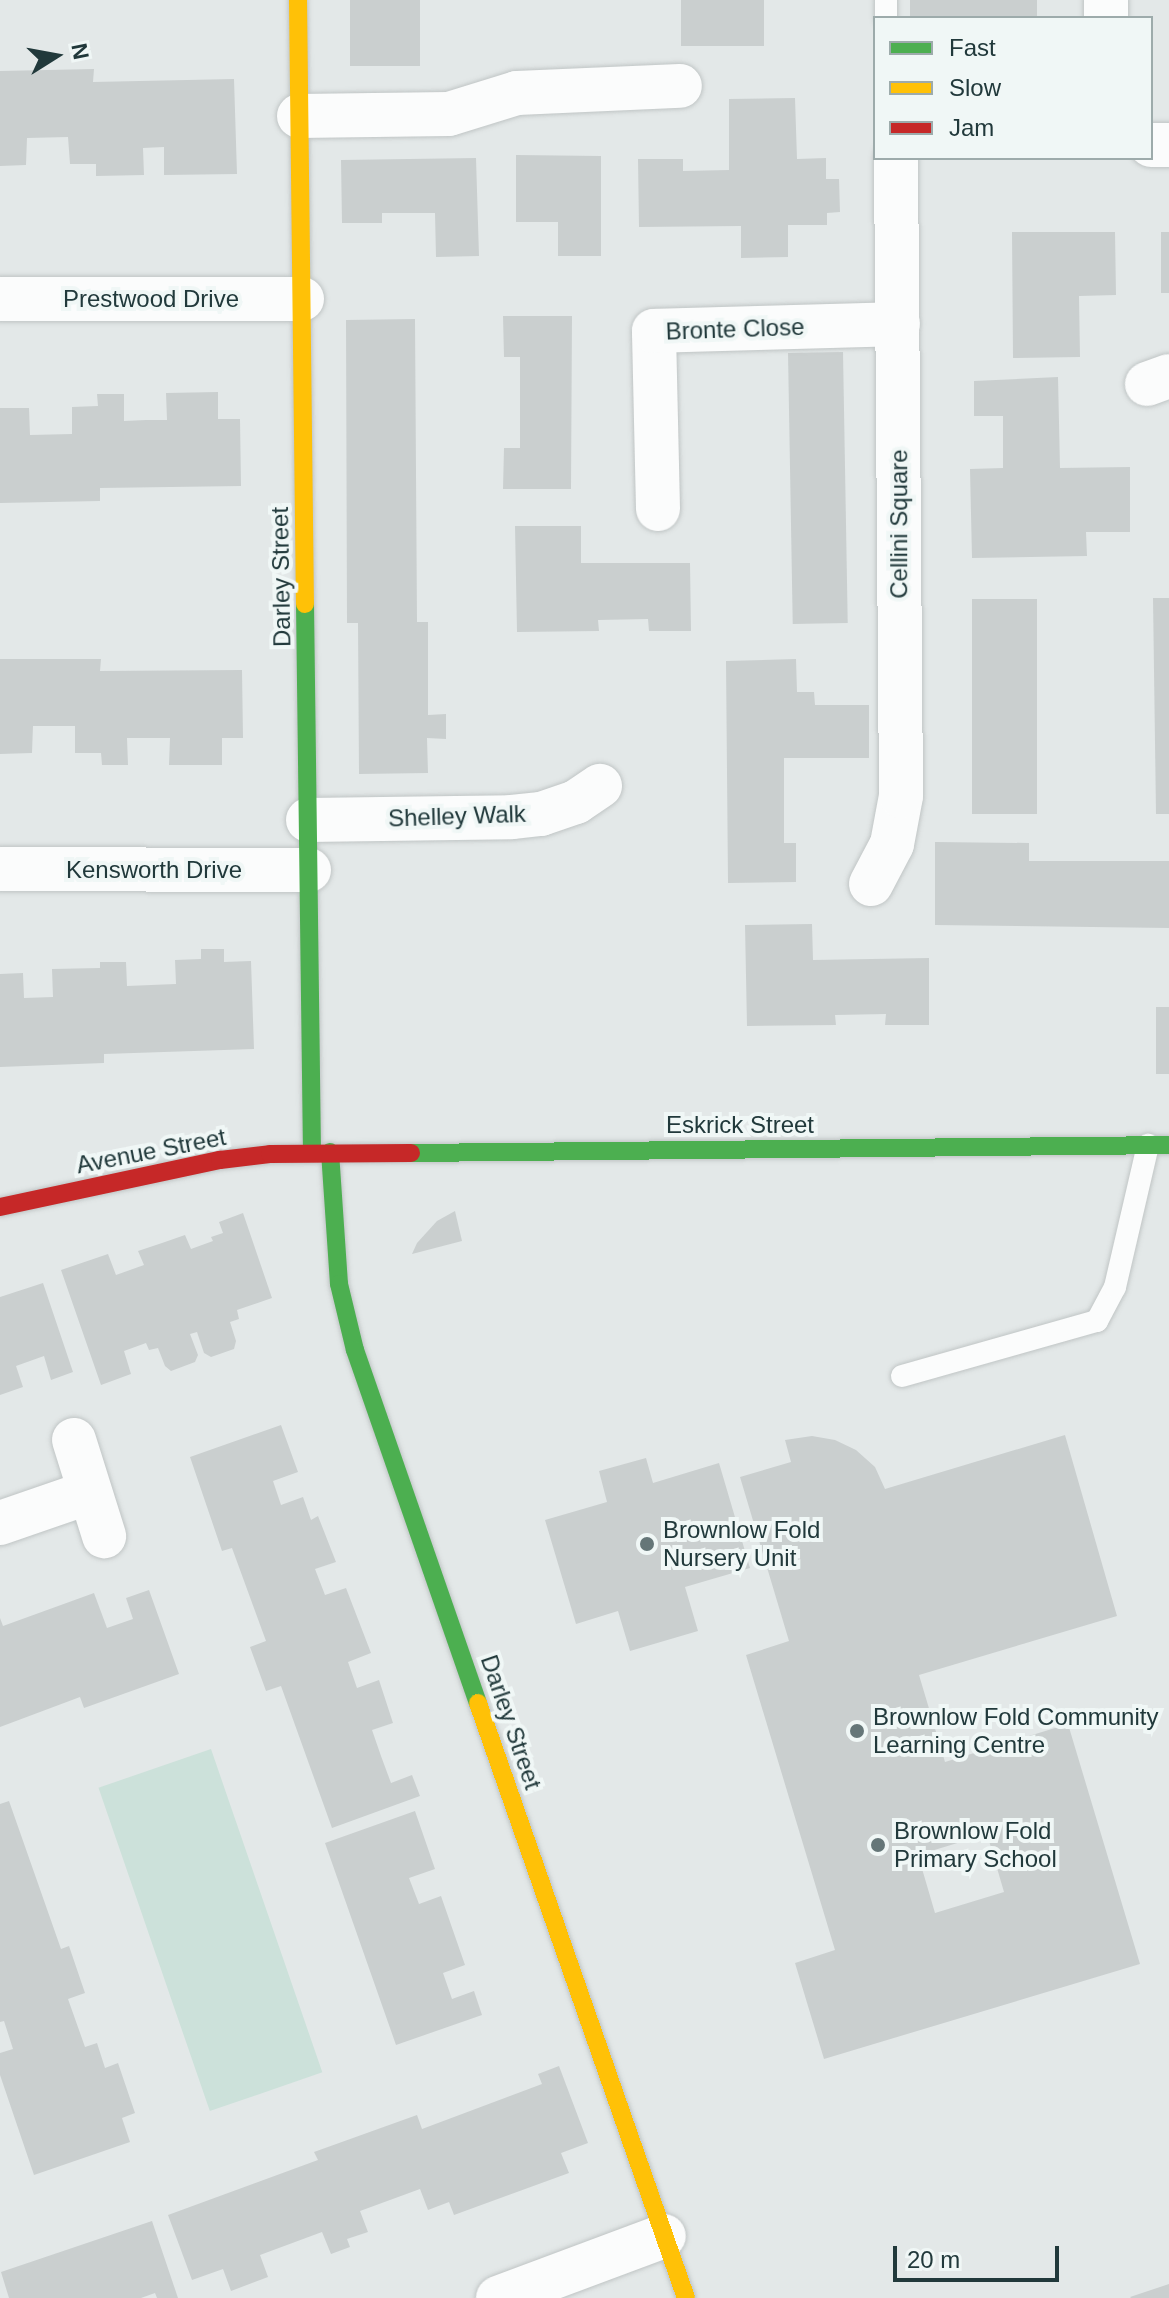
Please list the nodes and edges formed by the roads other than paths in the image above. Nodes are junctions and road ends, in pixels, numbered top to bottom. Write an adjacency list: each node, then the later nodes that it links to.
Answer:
1 (298, 0): 3 (street, Darley Street)
2 (680, 86): 3 (street)
3 (299, 116): 6 (street, Darley Street)
4 (896, 160): 7 (street, Cellini Square)
5 (0, 299): 6 (street, Prestwood Drive)
6 (302, 299): 10 (street, Darley Street)
7 (898, 324): 8 (street, Bronte Close); 13 (street, Cellini Square)
8 (658, 509)
9 (600, 786): 10 (street, Shelley Walk)
10 (308, 820): 12 (street, Darley Street)
11 (0, 869): 12 (street, Kensworth Drive)
12 (309, 870): 15 (street, Darley Street)
13 (871, 884)
14 (1158, 1145): 15 (street, Eskrick Street); 17 (lane)
15 (321, 1152): 16 (street, Avenue Street); 22 (street, Darley Street)
16 (0, 1207)
17 (902, 1376)
18 (74, 1440): 19 (street)
19 (90, 1492): 20 (street); 21 (street)
20 (0, 1523)
21 (104, 1536)
22 (664, 2236): 23 (street); 24 (street, Darley Street)
23 (498, 2298)
24 (686, 2298)

